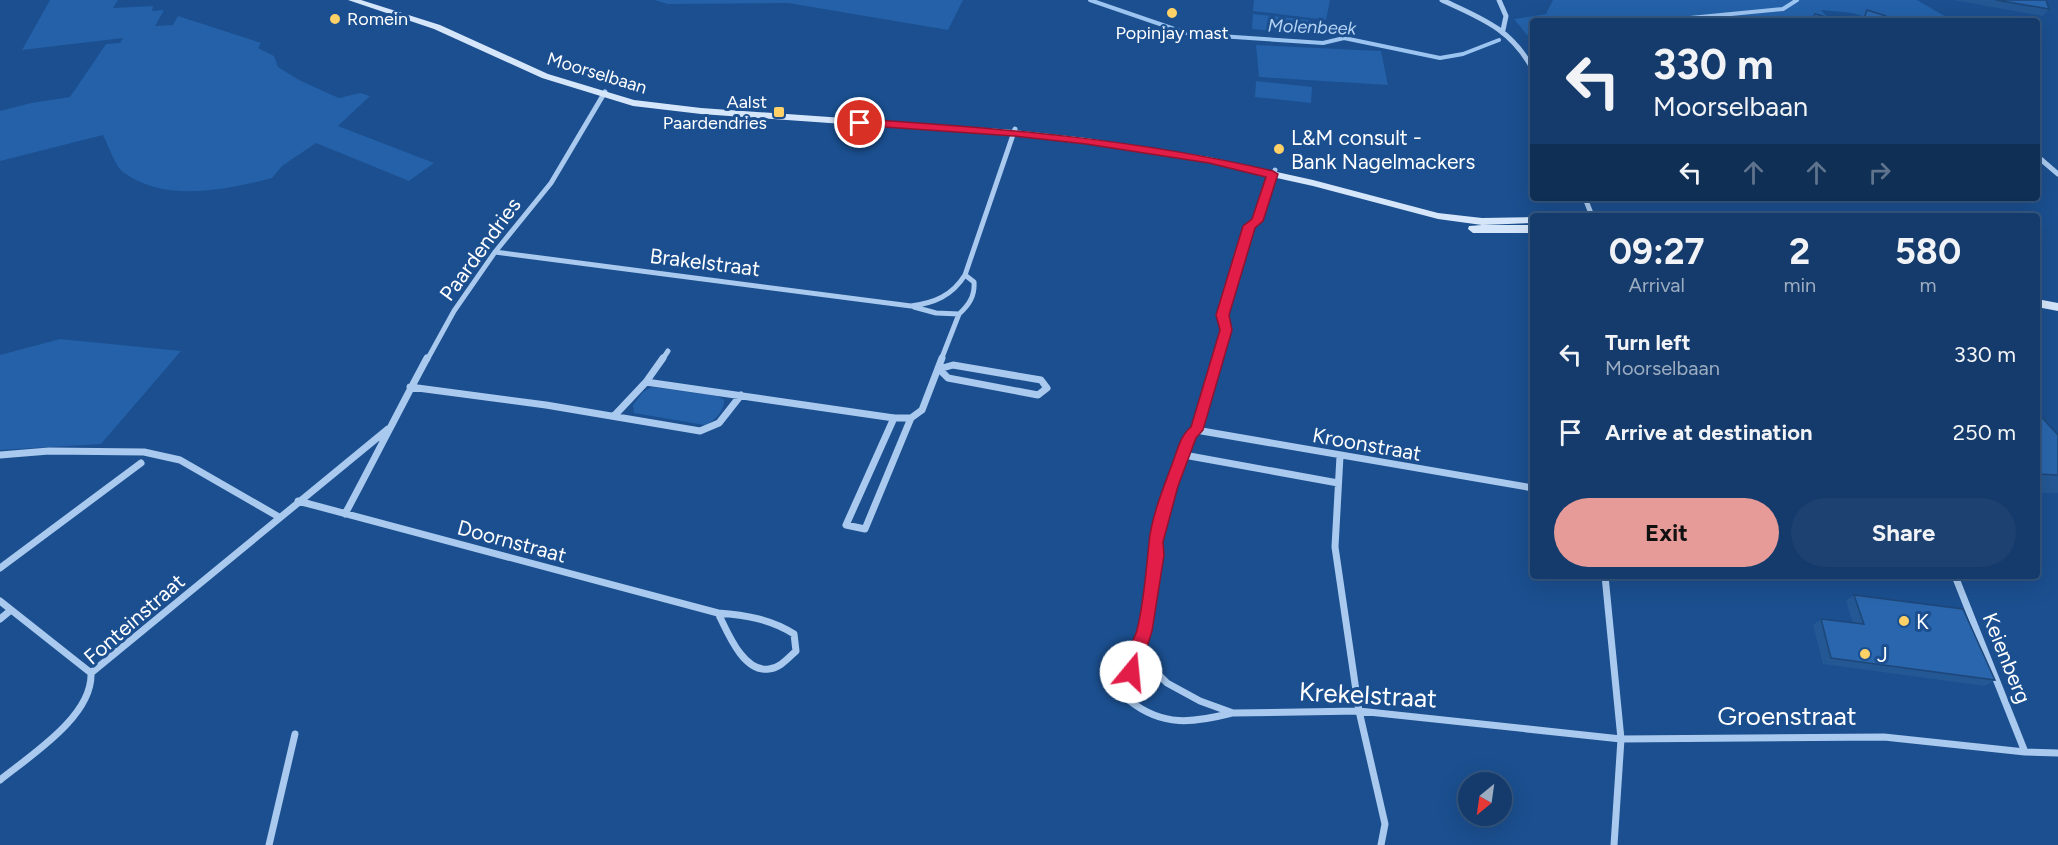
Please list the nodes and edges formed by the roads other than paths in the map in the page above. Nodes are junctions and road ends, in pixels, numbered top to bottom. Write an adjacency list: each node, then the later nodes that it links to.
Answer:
1 (352, 0): 6 (main road, Moorselbaan)
2 (1442, 0): 4 (street)
3 (1498, 0): 4 (street)
4 (1503, 30): 5 (street)
5 (1530, 64)
6 (603, 94): 7 (main road, Moorselbaan); 14 (street, Paardendries)
7 (1014, 131): 9 (main road, Moorselbaan); 15 (street, Brakelstraat)
8 (2040, 159): 10 (street)
9 (1274, 172): 11 (main road, Moorselbaan); 31 (street)
10 (2058, 174)
11 (1312, 185): 12 (main road, Moorselbaan); 13 (main road, Moorselbaan)
12 (1530, 220)
13 (1530, 229)
14 (495, 252): 19 (street, Brakelstraat); 25 (street, Paardendries)
15 (965, 275): 19 (street, Brakelstraat); 21 (street)
16 (2040, 295): 17 (main road)
17 (2058, 298)
18 (2040, 303): 20 (main road)
19 (911, 306): 21 (street, Brakelstraat)
20 (2058, 306)
21 (959, 314): 23 (street)
22 (668, 351): 24 (street)
23 (939, 369): 23 (street); 29 (street)
24 (646, 382): 26 (street); 27 (street)
25 (410, 387): 27 (street); 30 (street, Paardendries)
26 (741, 395): 27 (street); 28 (street)
27 (614, 416)
28 (894, 418): 29 (street); 29 (street)
29 (911, 418)
30 (388, 429): 38 (street, Paardendries); 39 (street, Paardendries)
31 (1197, 430): 33 (street); 34 (street, Kroonstraat)
32 (0, 455): 40 (street)
33 (1184, 455): 36 (street, Kroonstraat); 48 (street)
34 (1340, 456): 36 (street); 37 (street, Kroonstraat)
35 (141, 463): 41 (street)
36 (1338, 483): 50 (street)
37 (1530, 488)
38 (298, 501): 39 (street, Doornstraat); 40 (street, Paardendries)
39 (345, 514): 46 (street, Doornstraat)
40 (279, 517): 49 (street, Fonteinstraat)
41 (0, 568)
42 (1605, 579): 53 (street)
43 (1956, 579): 54 (street, Keienberg)
44 (0, 601): 45 (street)
45 (11, 610): 47 (street); 49 (street)
46 (718, 613): 46 (street, Doornstraat)
47 (0, 619)
48 (1139, 644): 51 (street, Krekelstraat); 51 (street)
49 (91, 673): 56 (street, Fonteinstraat)
50 (1359, 711): 51 (street, Krekelstraat); 53 (street, Krekelstraat); 58 (street)
51 (1233, 713)
52 (295, 734): 57 (street)
53 (1621, 739): 54 (street, Groenstraat); 59 (street)
54 (2025, 752): 55 (street, Groenstraat)
55 (2058, 753)
56 (0, 780)
57 (269, 845)
58 (1381, 845)
59 (1614, 845)

